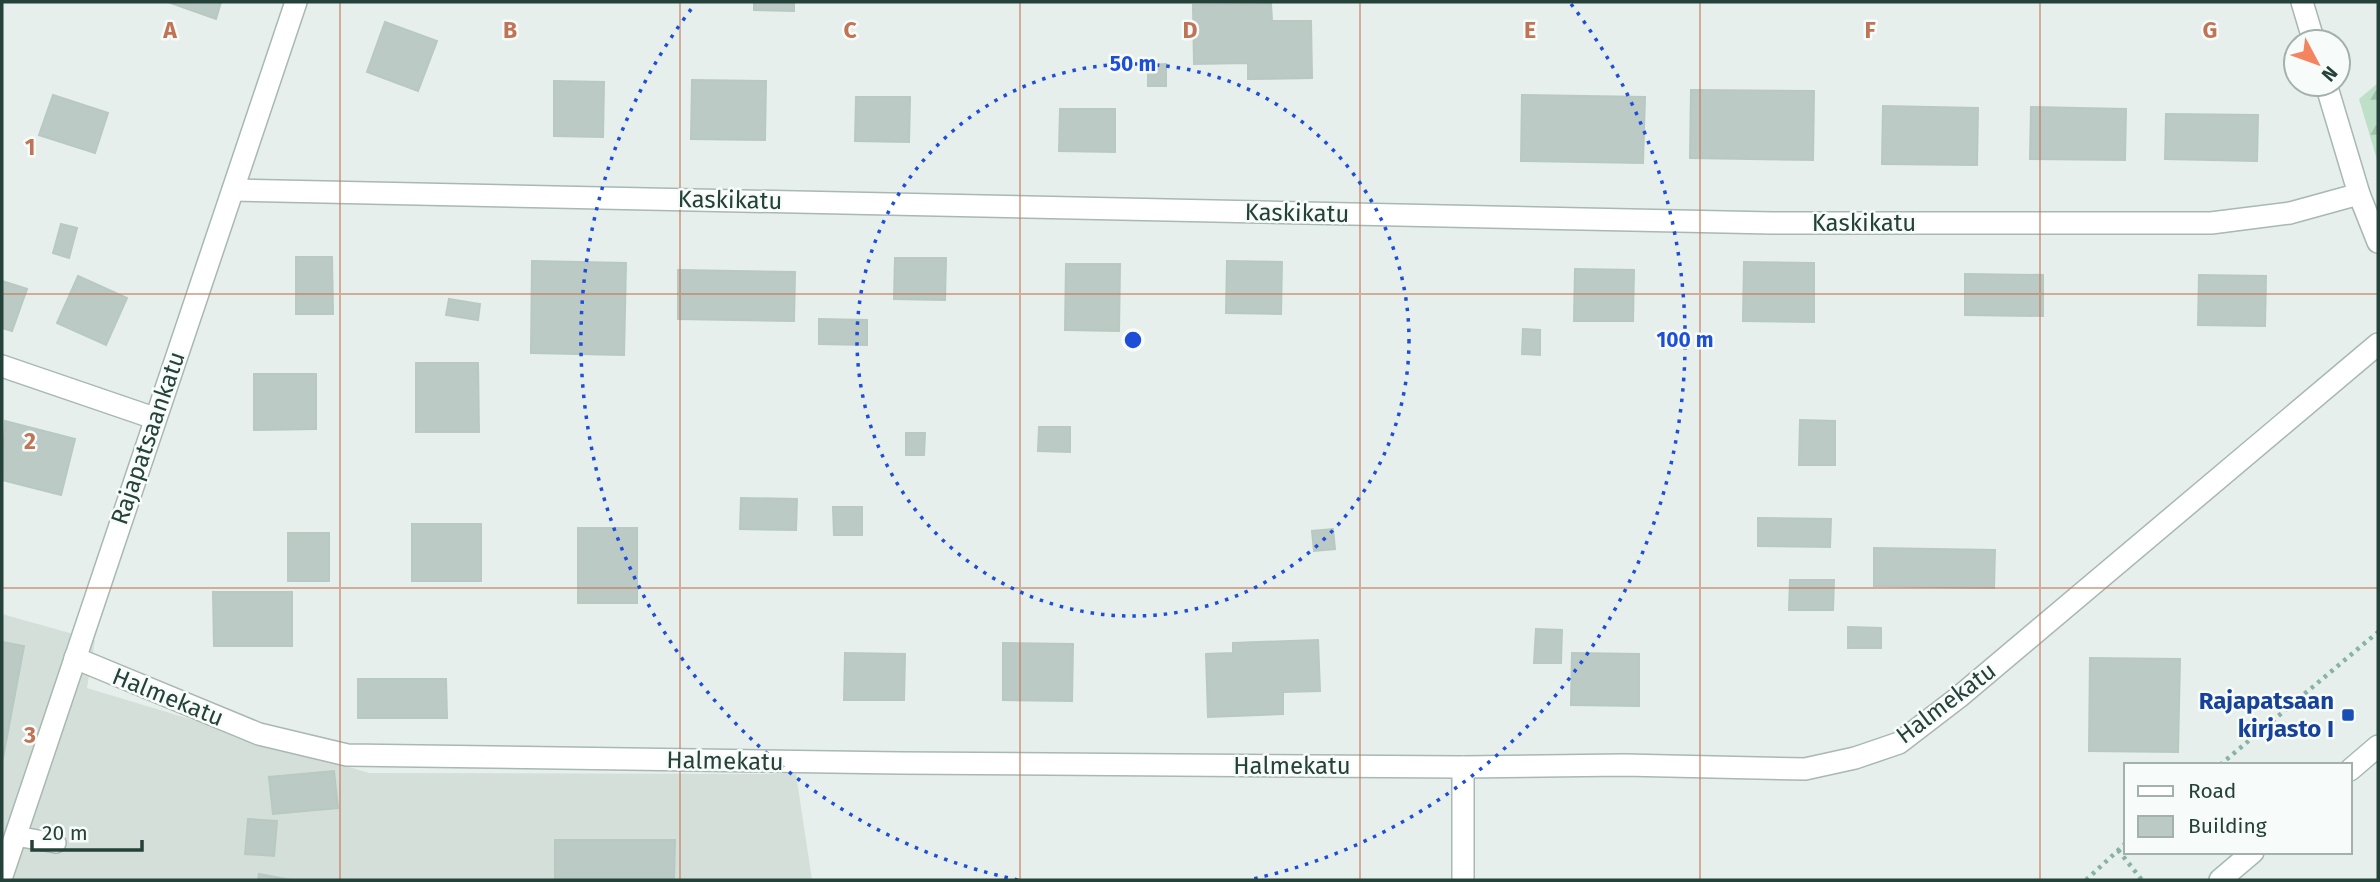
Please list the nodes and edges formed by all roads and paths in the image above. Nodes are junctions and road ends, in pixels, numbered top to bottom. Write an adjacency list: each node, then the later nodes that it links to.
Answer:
1 (296, 2): 5 (street, Rajapatsaankatu)
2 (2302, 2): 3 (street)
3 (2310, 28)
4 (2330, 98): 6 (street)
5 (233, 190): 6 (street, Kaskikatu); 10 (street, Rajapatsaankatu)
6 (2359, 194): 7 (street)
7 (2378, 242)
8 (2378, 344): 15 (street, Halmekatu)
9 (2, 366): 10 (street)
10 (154, 418): 12 (street, Rajapatsaankatu)
11 (2378, 632): 14 (path)
12 (75, 658): 15 (street, Halmekatu); 17 (street, Rajapatsaankatu)
13 (2378, 746): 16 (street)
14 (2222, 763)
15 (1463, 767): 23 (street)
16 (2352, 768)
17 (15, 836): 18 (lane); 22 (street, Rajapatsaankatu)
18 (56, 843)
19 (2124, 845): 20 (path)
20 (2118, 850): 24 (path); 25 (path)
21 (2251, 854): 26 (street)
22 (2, 876)
23 (1463, 880)
24 (2086, 880)
25 (2142, 880)
26 (2220, 880)

